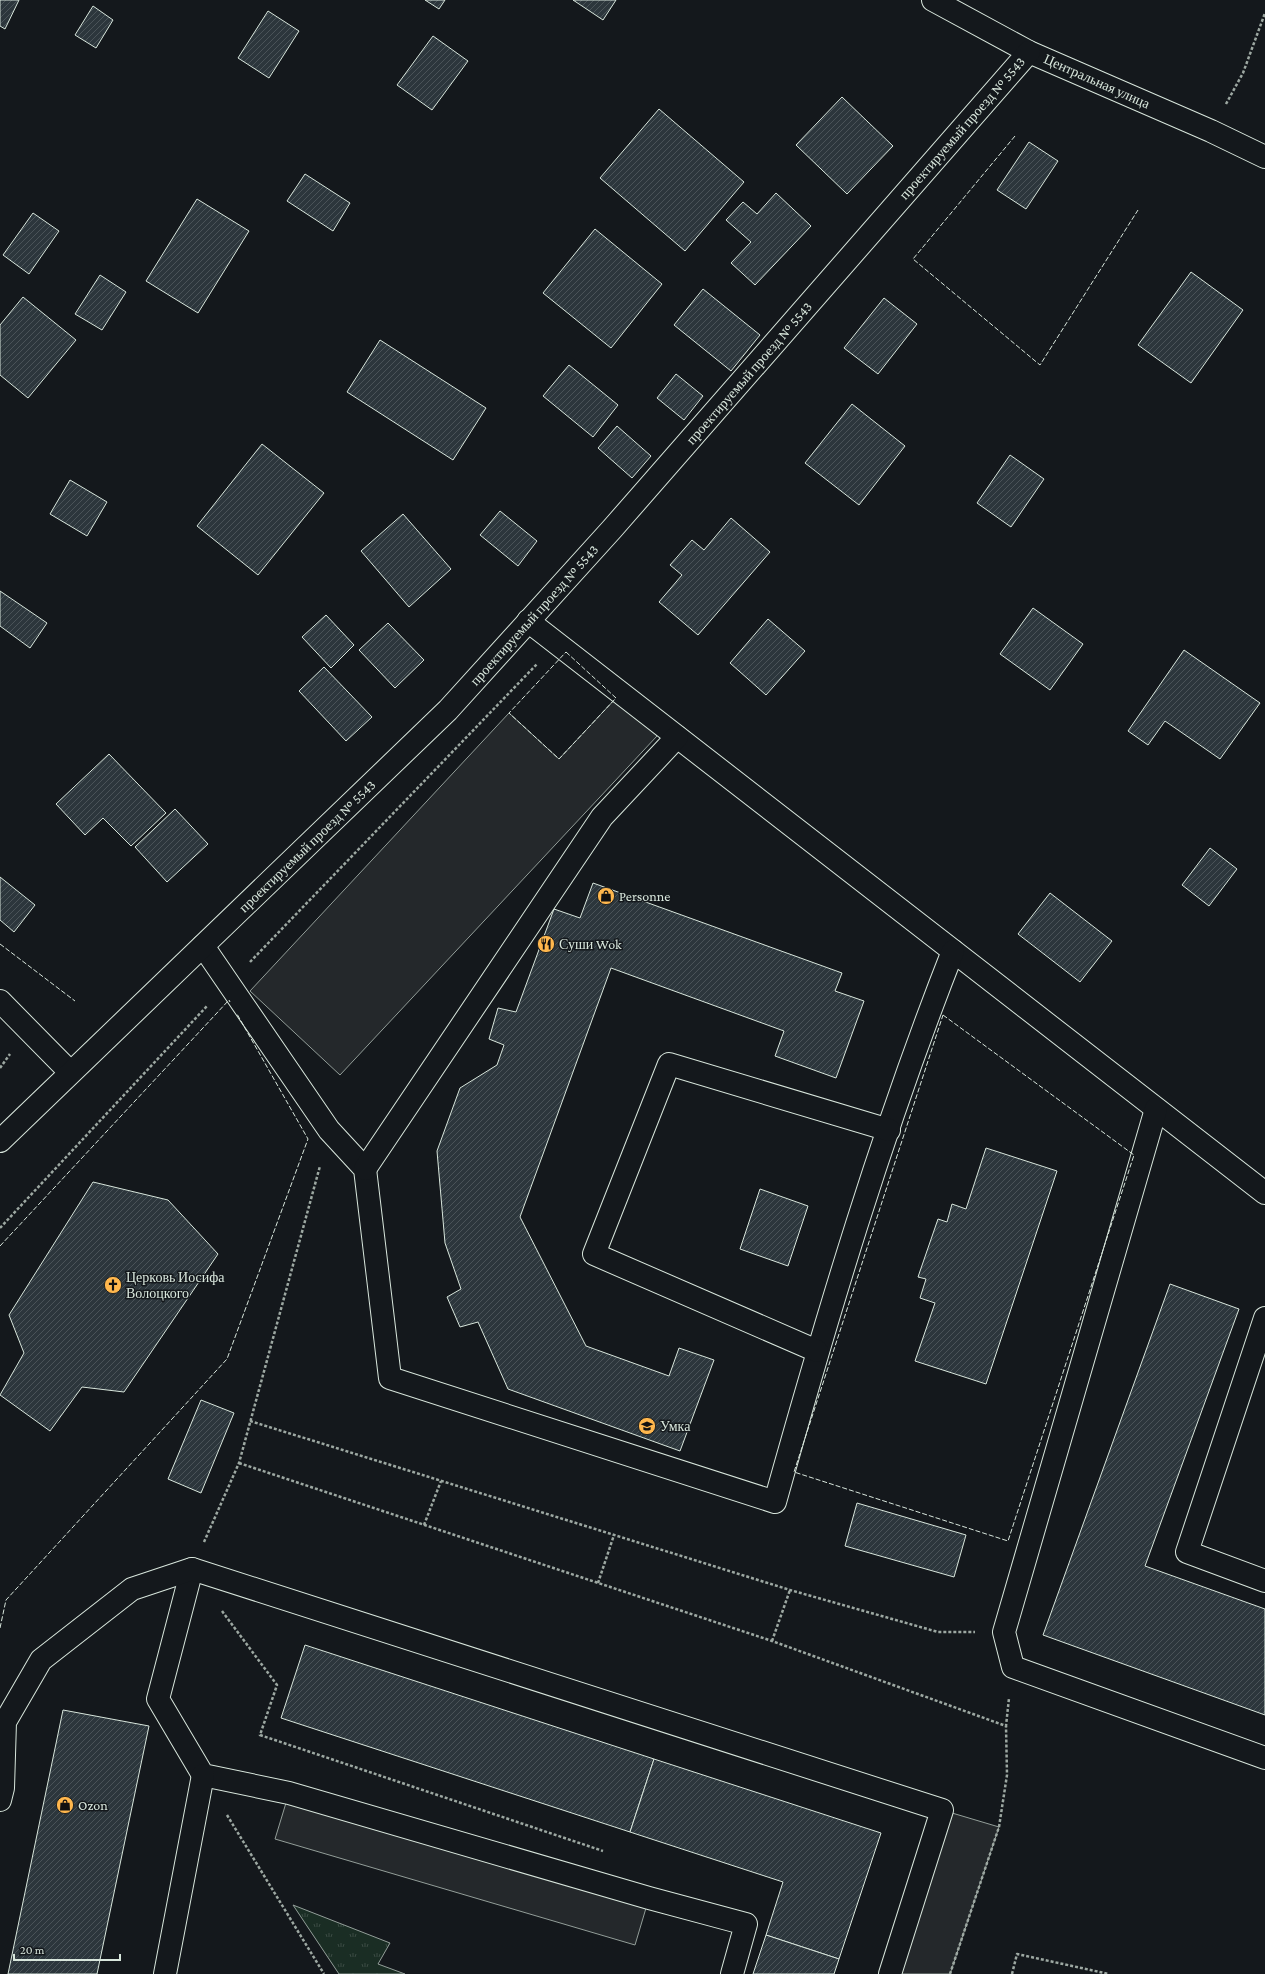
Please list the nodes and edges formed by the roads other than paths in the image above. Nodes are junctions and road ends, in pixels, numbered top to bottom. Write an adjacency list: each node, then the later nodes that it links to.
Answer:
1 (933, 0): 2 (street, Центральная улица)
2 (1029, 52): 3 (street, Центральная улица); 4 (street, проектируемый проезд № 5543)
3 (1265, 157)
4 (528, 622): 5 (street); 6 (street, проектируемый проезд № 5543)
5 (677, 737): 7 (street); 13 (street)
6 (203, 946): 9 (street, проектируемый проезд № 5543); 13 (street)
7 (953, 951): 10 (street); 11 (street)
8 (0, 1001): 9 (street)
9 (70, 1072): 12 (street, проектируемый проезд № 5543)
10 (1156, 1109): 14 (street); 19 (street)
11 (889, 1130): 16 (street); 16 (street)
12 (0, 1141)
13 (365, 1169): 16 (street)
14 (1265, 1193)
15 (1265, 1318): 18 (street)
16 (817, 1351)
17 (192, 1569): 20 (street); 21 (street); 24 (street)
18 (1265, 1581)
19 (1265, 1758)
20 (203, 1775): 22 (street); 23 (street)
21 (0, 1800)
22 (165, 1974)
23 (732, 1974)
24 (890, 1974)

